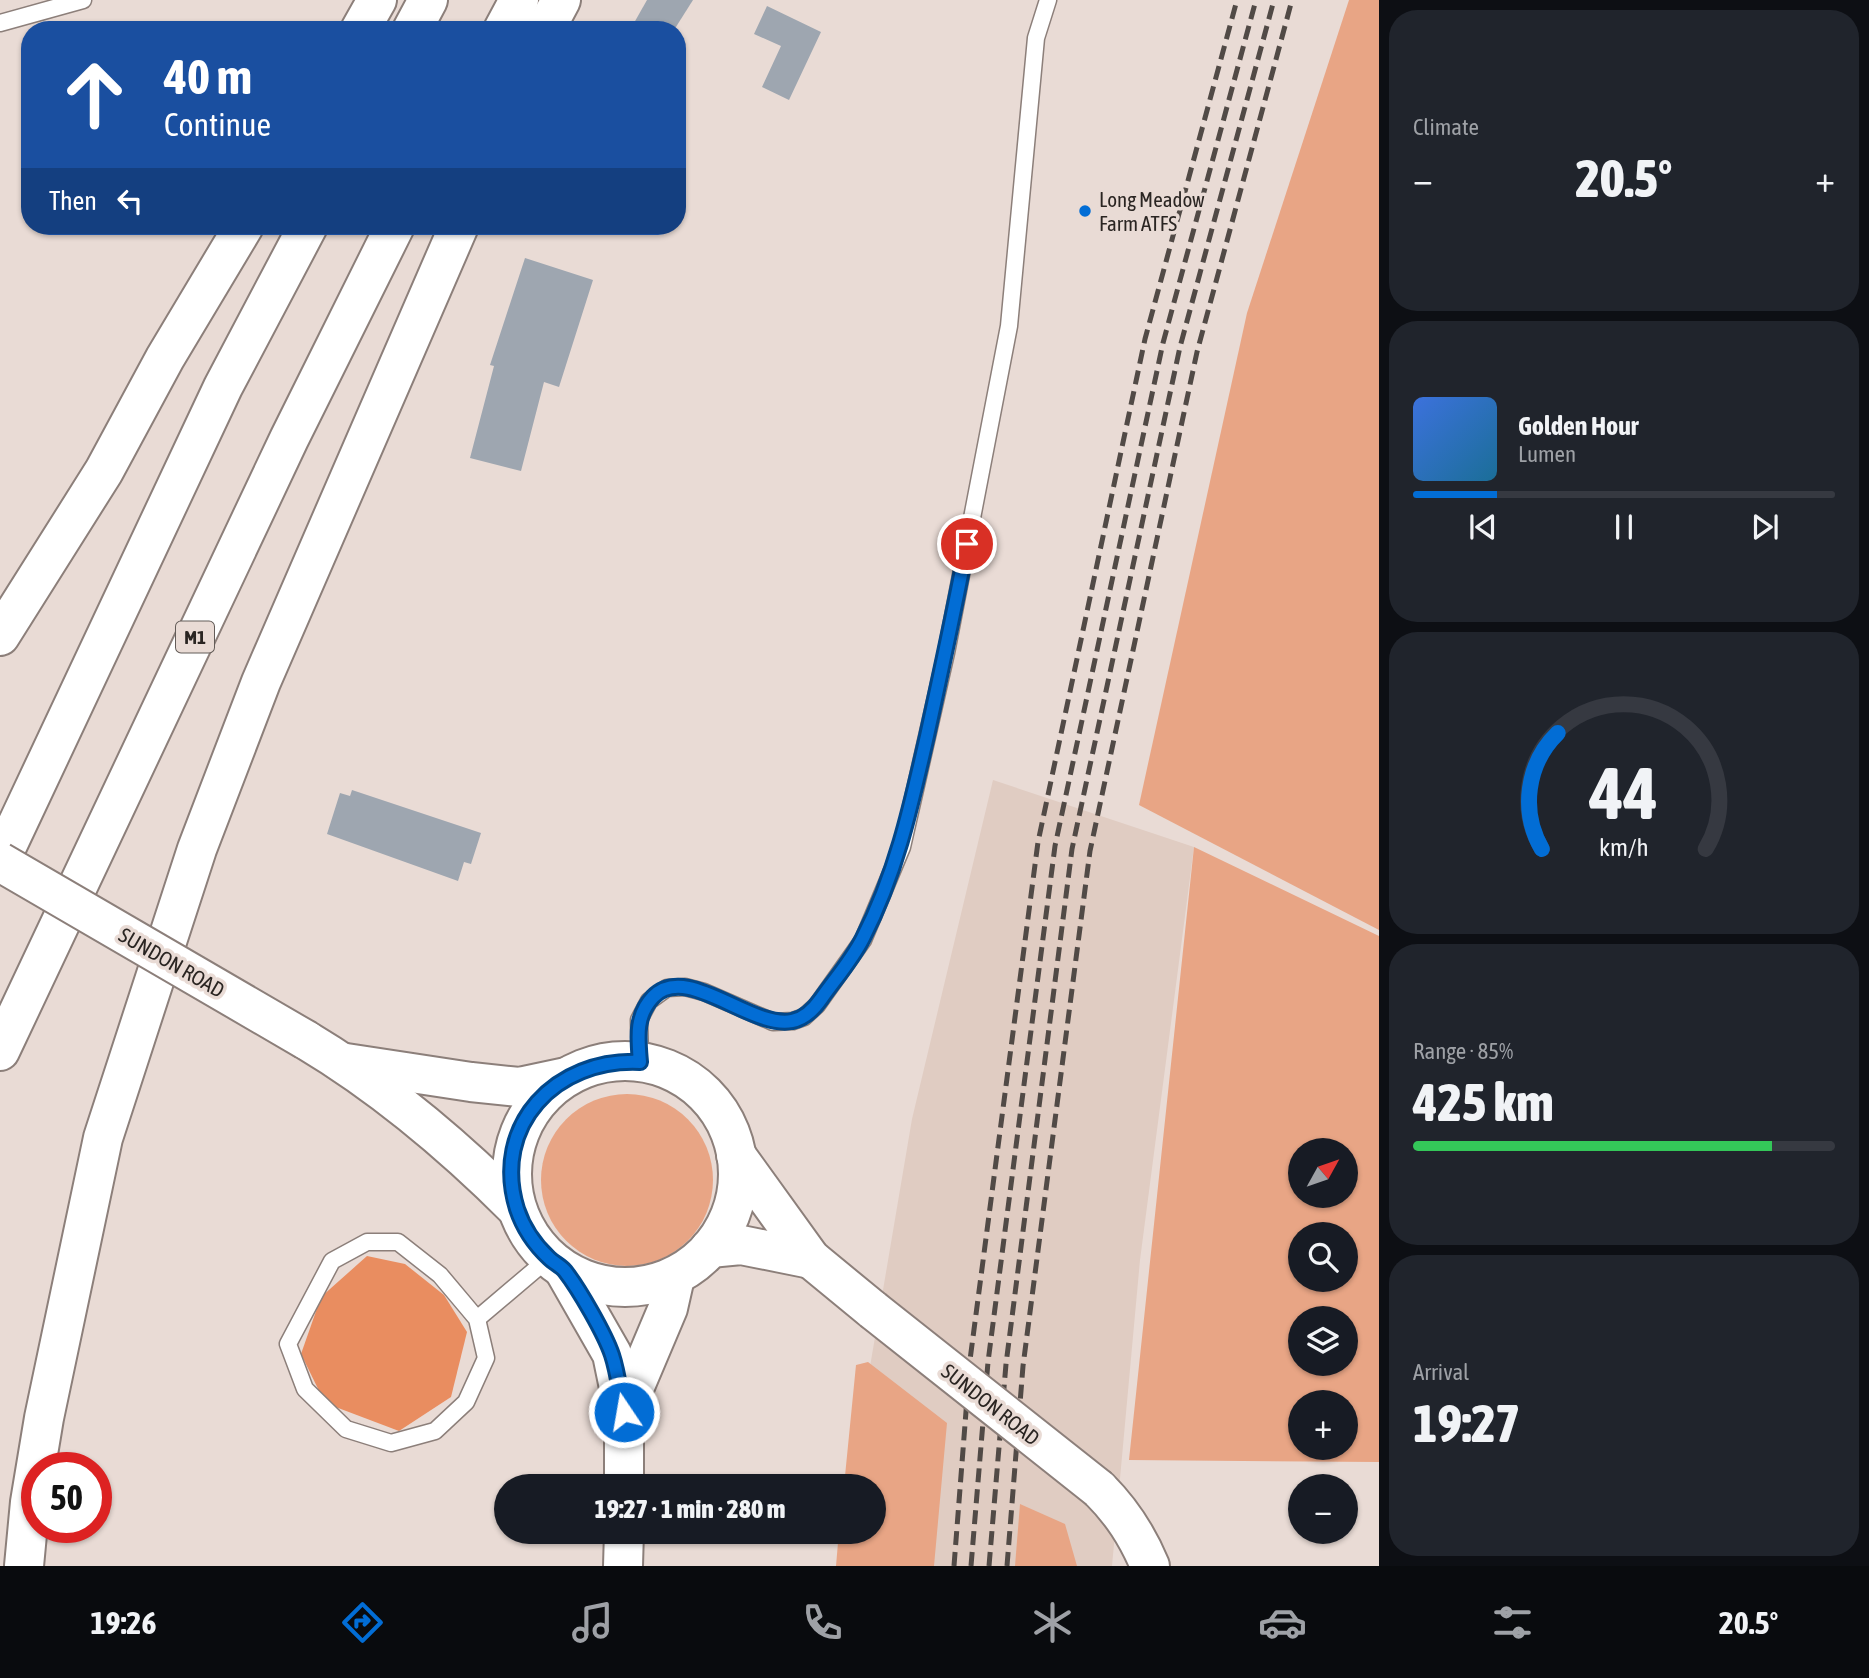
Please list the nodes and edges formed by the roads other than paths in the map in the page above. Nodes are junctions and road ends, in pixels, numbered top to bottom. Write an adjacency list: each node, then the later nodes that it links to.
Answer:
1 (83, 0): 11 (lane)
2 (377, 0): 7 (main road)
3 (428, 0): 8 (main road)
4 (519, 0): 9 (main road)
5 (561, 0): 10 (main road)
6 (1048, 0): 19 (lane)
7 (365, 21)
8 (417, 21)
9 (508, 21)
10 (550, 21)
11 (0, 23)
12 (239, 235): 16 (main road)
13 (303, 235): 17 (main road)
14 (391, 235): 18 (main road, M1)
15 (455, 235): 32 (main road)
16 (0, 636)
17 (0, 862): 20 (main road, SUNDON ROAD, bridge)
18 (0, 1051)
19 (640, 1062): 21 (main road); 22 (main road)
20 (344, 1063): 21 (main road, SUNDON ROAD); 23 (main road, SUNDON ROAD)
21 (566, 1077): 23 (main road)
22 (736, 1155): 24 (main road); 25 (main road, SUNDON ROAD)
23 (517, 1209): 26 (main road)
24 (710, 1248): 25 (main road, SUNDON ROAD); 27 (main road)
25 (811, 1259): 34 (main road, SUNDON ROAD, bridge)
26 (556, 1264): 27 (main road); 28 (lane); 29 (main road)
27 (675, 1277): 29 (main road)
28 (477, 1319): 28 (lane)
29 (624, 1412): 30 (main road)
30 (624, 1474)
31 (624, 1544): 33 (main road)
32 (24, 1566)
33 (623, 1566)
34 (1150, 1566)

